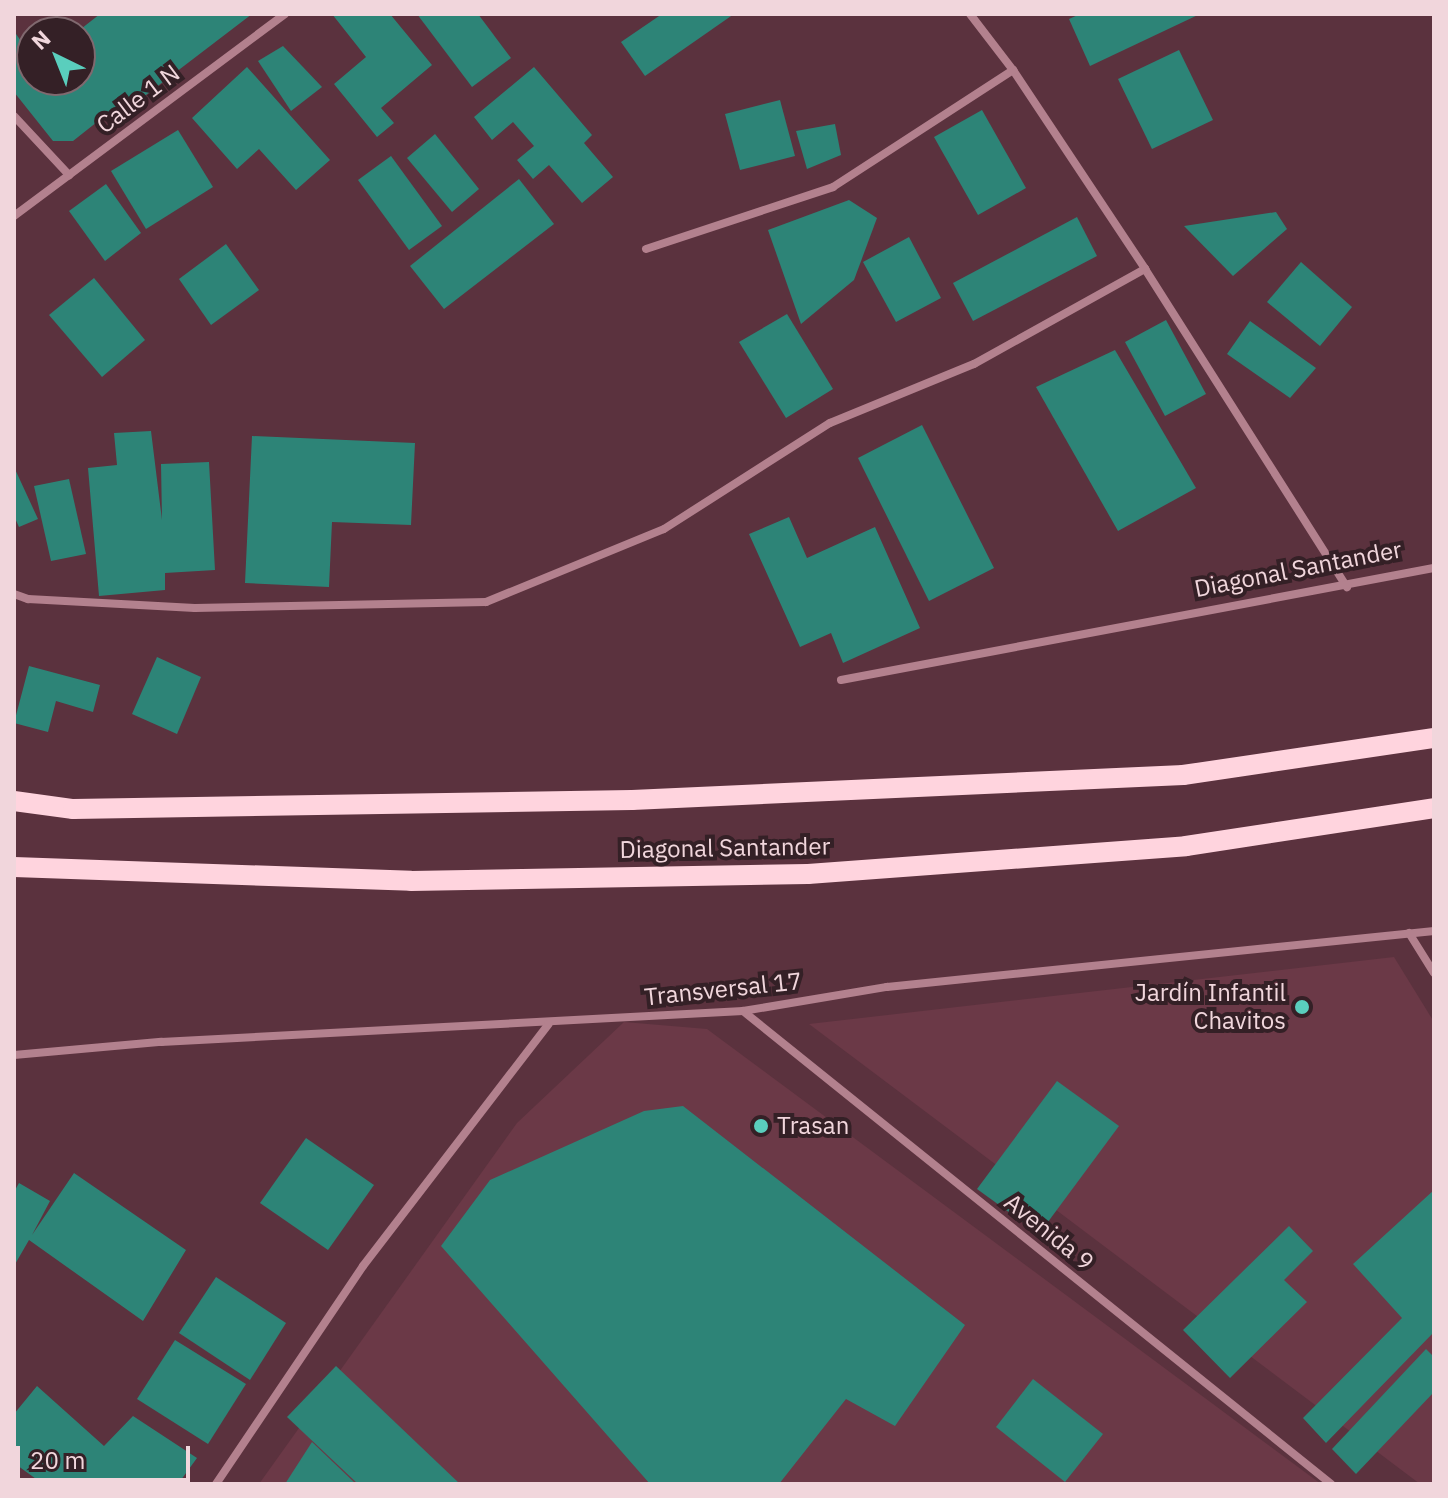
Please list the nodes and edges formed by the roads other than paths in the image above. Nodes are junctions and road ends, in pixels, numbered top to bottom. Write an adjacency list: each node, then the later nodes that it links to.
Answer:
1 (285, 14): 5 (street, Calle 1 N)
2 (970, 14): 3 (street)
3 (1013, 70): 7 (street); 8 (street)
4 (14, 116): 5 (street)
5 (69, 175): 6 (street, Calle 1 N)
6 (14, 216)
7 (646, 249)
8 (1145, 269): 10 (street); 11 (street)
9 (1434, 568): 10 (street, Diagonal Santander)
10 (1347, 587): 12 (street, Diagonal Santander)
11 (14, 594)
12 (841, 680)
13 (1434, 738): 14 (main road, Diagonal Santander)
14 (14, 801)
15 (1434, 808): 16 (main road, Diagonal Santander)
16 (14, 867)
17 (1434, 931): 18 (street, Transversal 17)
18 (1409, 933): 19 (street); 20 (street, Transversal 17)
19 (1434, 973)
20 (743, 1011): 21 (street, Transversal 17); 24 (street, Avenida 9)
21 (549, 1024): 22 (street, Transversal 17); 23 (street)
22 (14, 1055)
23 (216, 1484)
24 (1331, 1484)

